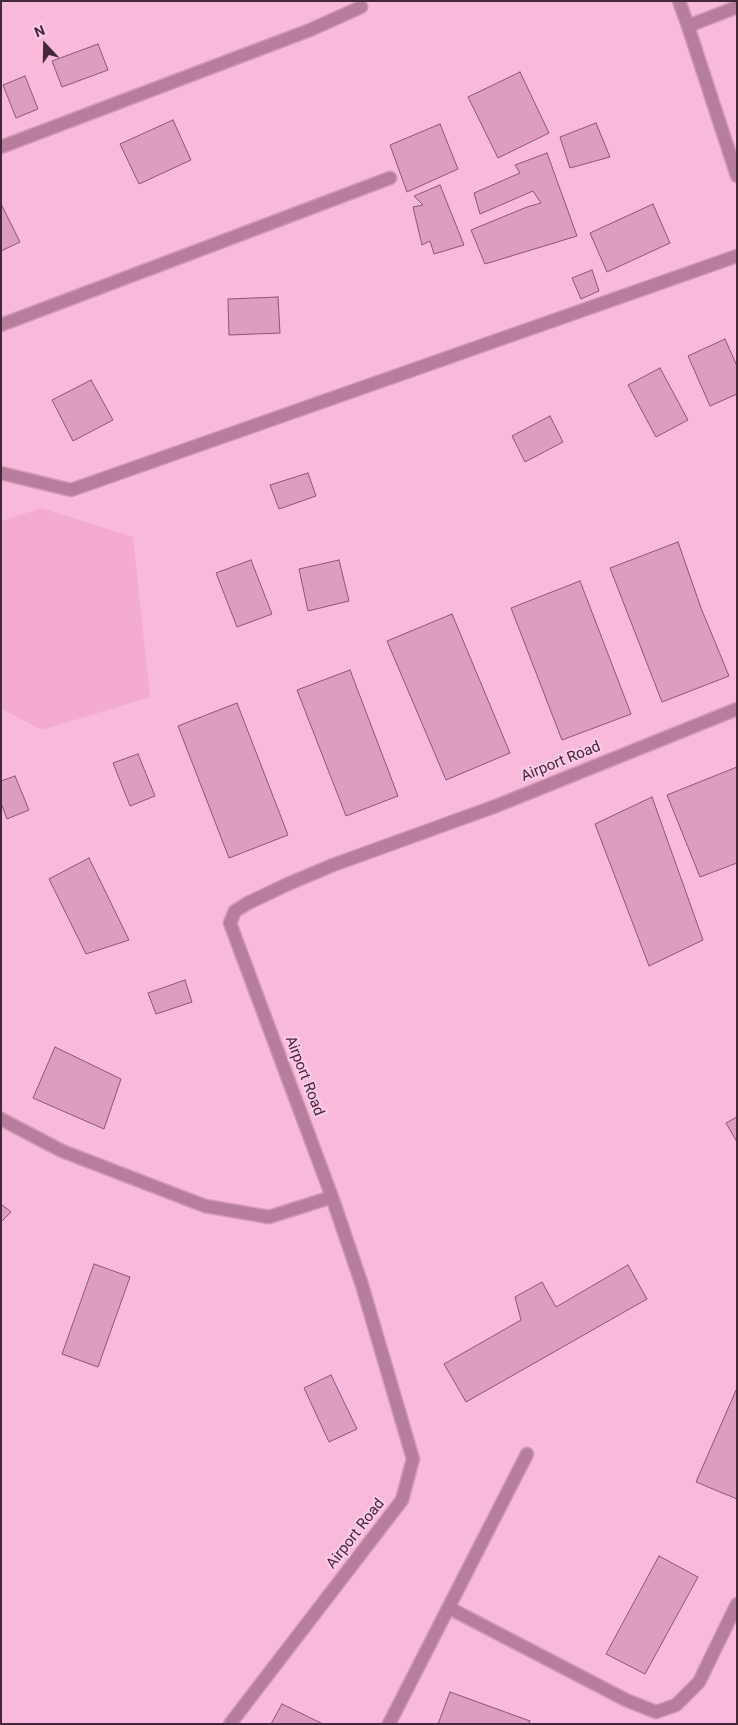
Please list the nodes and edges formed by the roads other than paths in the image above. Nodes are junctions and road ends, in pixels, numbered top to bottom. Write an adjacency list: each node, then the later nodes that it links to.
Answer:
1 (679, 1): 4 (street)
2 (737, 6): 4 (street)
3 (361, 7): 5 (street)
4 (688, 26): 6 (street)
5 (1, 147)
6 (737, 176)
7 (390, 178): 9 (street)
8 (737, 256): 10 (street)
9 (1, 325)
10 (1, 473)
11 (737, 709): 13 (street, Airport Road)
12 (1, 1118): 13 (street)
13 (332, 1197): 17 (street, Airport Road)
14 (527, 1454): 16 (street)
15 (737, 1604): 16 (street)
16 (449, 1608): 18 (street)
17 (230, 1724)
18 (390, 1724)

